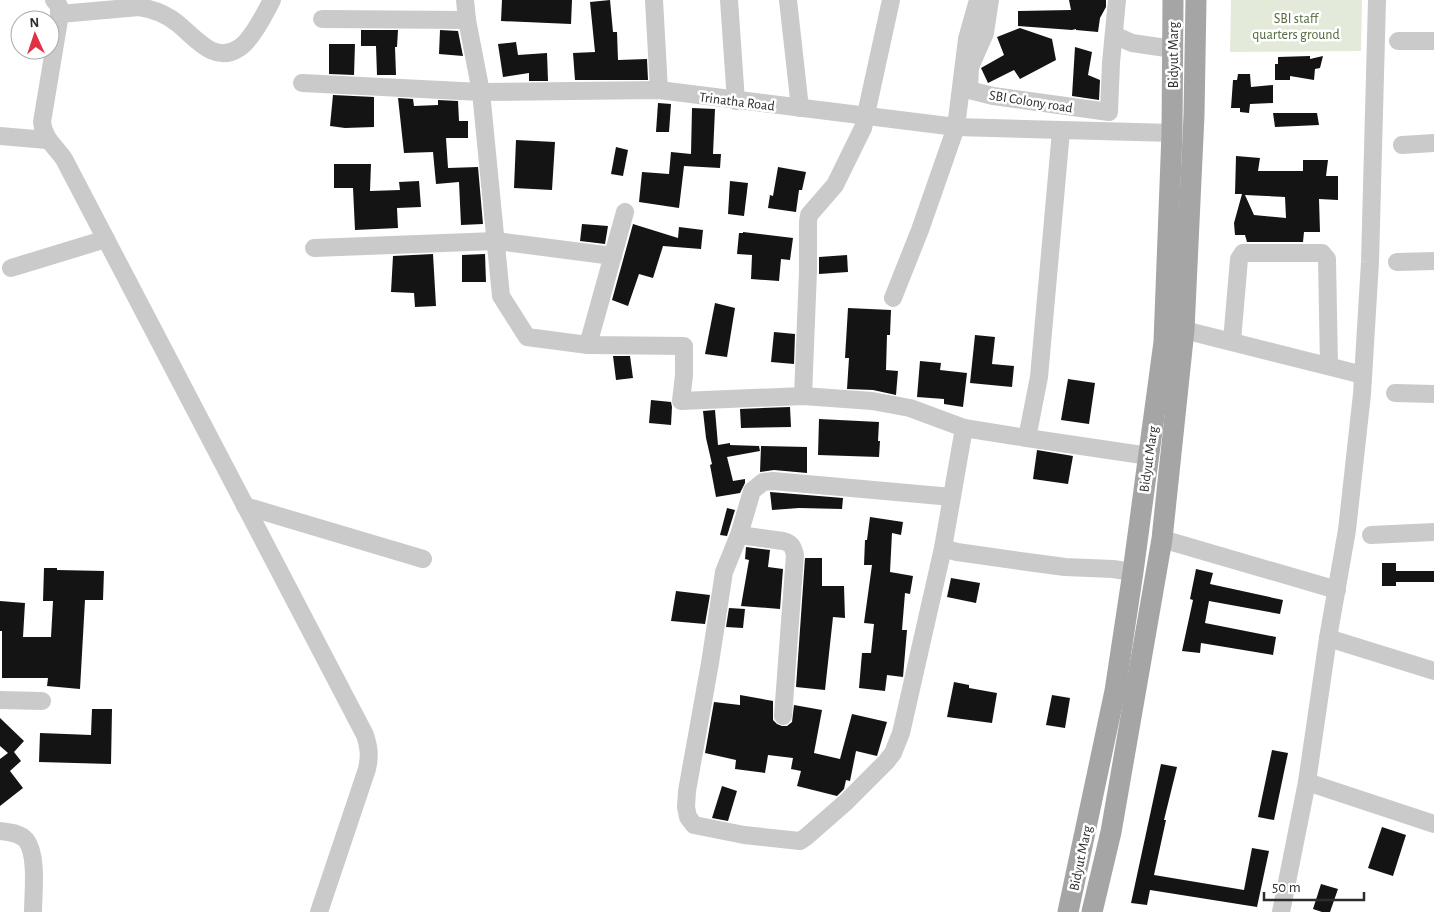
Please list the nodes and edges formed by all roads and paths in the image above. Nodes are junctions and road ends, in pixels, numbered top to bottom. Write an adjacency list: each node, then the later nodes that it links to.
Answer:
1 (272, 0): 13 (street)
2 (465, 0): 16 (street)
3 (654, 0): 22 (street)
4 (729, 0): 24 (street)
5 (788, 0): 25 (street)
6 (891, 0): 26 (street)
7 (978, 0): 27 (street)
8 (990, 0): 17 (street, SBI Colony road)
9 (1117, 0): 17 (street, SBI Colony road)
10 (1173, 0): 20 (main road, Bidyut Marg)
11 (1196, 0): 43 (main road, Bidyut Marg)
12 (1377, 0): 47 (street)
13 (140, 4): 14 (street)
14 (57, 7): 31 (street)
15 (322, 19): 16 (street)
16 (467, 20): 23 (street)
17 (1114, 35): 20 (street)
18 (1398, 41): 19 (street)
19 (1434, 41)
20 (1174, 48): 29 (main road, Bidyut Marg)
21 (302, 83): 23 (street, Trinatha Road)
22 (659, 90): 23 (street, Trinatha Road); 24 (street, Trinatha Road)
23 (481, 92): 36 (street)
24 (736, 101): 25 (street, Trinatha Road)
25 (800, 108): 26 (street, Trinatha Road)
26 (865, 116): 27 (street, Trinatha Road); 50 (street)
27 (956, 128): 28 (street, Trinatha Road); 42 (street)
28 (1061, 131): 29 (street, Trinatha Road); 52 (street)
29 (1172, 133): 53 (main road, Bidyut Marg)
30 (0, 136): 31 (street)
31 (47, 140): 35 (street)
32 (1434, 143): 33 (street)
33 (1402, 144)
34 (625, 212): 38 (street)
35 (106, 239): 41 (street); 55 (street)
36 (496, 241): 37 (street); 38 (street); 45 (street)
37 (314, 248)
38 (613, 256): 45 (street)
39 (1434, 261): 40 (street)
40 (1397, 262)
41 (11, 268)
42 (893, 298)
43 (1184, 330): 44 (street); 59 (main road, Bidyut Marg)
44 (1232, 342): 46 (street); 46 (street)
45 (588, 345): 50 (street)
46 (1329, 366): 47 (street)
47 (1363, 375): 63 (street)
48 (1395, 393): 49 (street)
49 (1434, 394)
50 (803, 396): 51 (street)
51 (964, 428): 52 (street); 54 (street)
52 (1027, 438): 53 (street)
53 (1149, 456): 62 (main road, Bidyut Marg)
54 (952, 497): 57 (street); 60 (street)
55 (245, 506): 61 (street); 75 (street)
56 (1434, 532): 58 (street)
57 (739, 535): 60 (street); 68 (street)
58 (1371, 535)
59 (1162, 539): 63 (street); 73 (main road, Bidyut Marg)
60 (943, 548): 62 (street)
61 (423, 559)
62 (1133, 572): 71 (main road, Bidyut Marg)
63 (1337, 590): 64 (street)
64 (1328, 638): 65 (street); 69 (street)
65 (1434, 670)
66 (0, 700): 67 (street)
67 (42, 701)
68 (783, 716)
69 (1307, 782): 70 (street); 78 (street)
70 (1434, 824)
71 (1086, 826): 73 (main road); 76 (main road, Bidyut Marg)
72 (0, 831): 74 (street)
73 (1111, 832): 77 (main road, Bidyut Marg)
74 (33, 912)
75 (319, 912)
76 (1068, 912)
77 (1092, 912)
78 (1281, 912)

